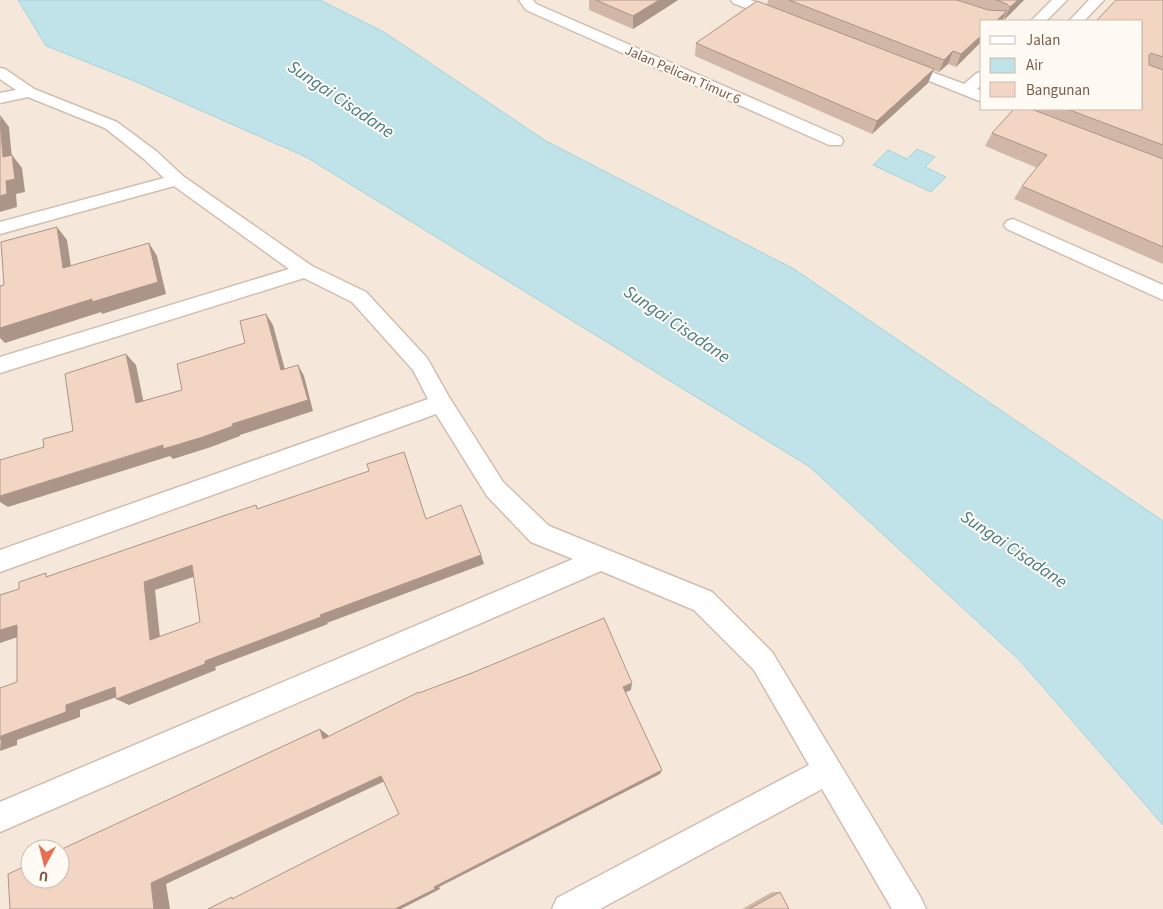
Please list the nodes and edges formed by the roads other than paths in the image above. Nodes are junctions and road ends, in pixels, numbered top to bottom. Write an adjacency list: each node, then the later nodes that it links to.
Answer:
1 (738, 0): 7 (street)
2 (1060, 0): 5 (street)
3 (1096, 0): 6 (street)
4 (528, 4): 15 (street, Jalan Pelican Timur 6)
5 (1039, 20)
6 (1077, 20)
7 (793, 22)
8 (884, 58): 11 (street)
9 (0, 72): 12 (street)
10 (980, 78): 11 (street)
11 (966, 91): 13 (street)
12 (29, 92): 14 (street); 16 (street)
13 (980, 96)
14 (0, 98)
15 (836, 141)
16 (177, 180): 18 (street); 19 (street)
17 (1013, 225): 20 (street)
18 (0, 228)
19 (305, 270): 21 (street); 22 (street)
20 (1163, 293)
21 (0, 365)
22 (441, 403): 23 (street); 24 (street)
23 (600, 559): 25 (street); 26 (street)
24 (0, 561)
25 (828, 770): 27 (street); 28 (street)
26 (0, 817)
27 (568, 909)
28 (910, 909)

